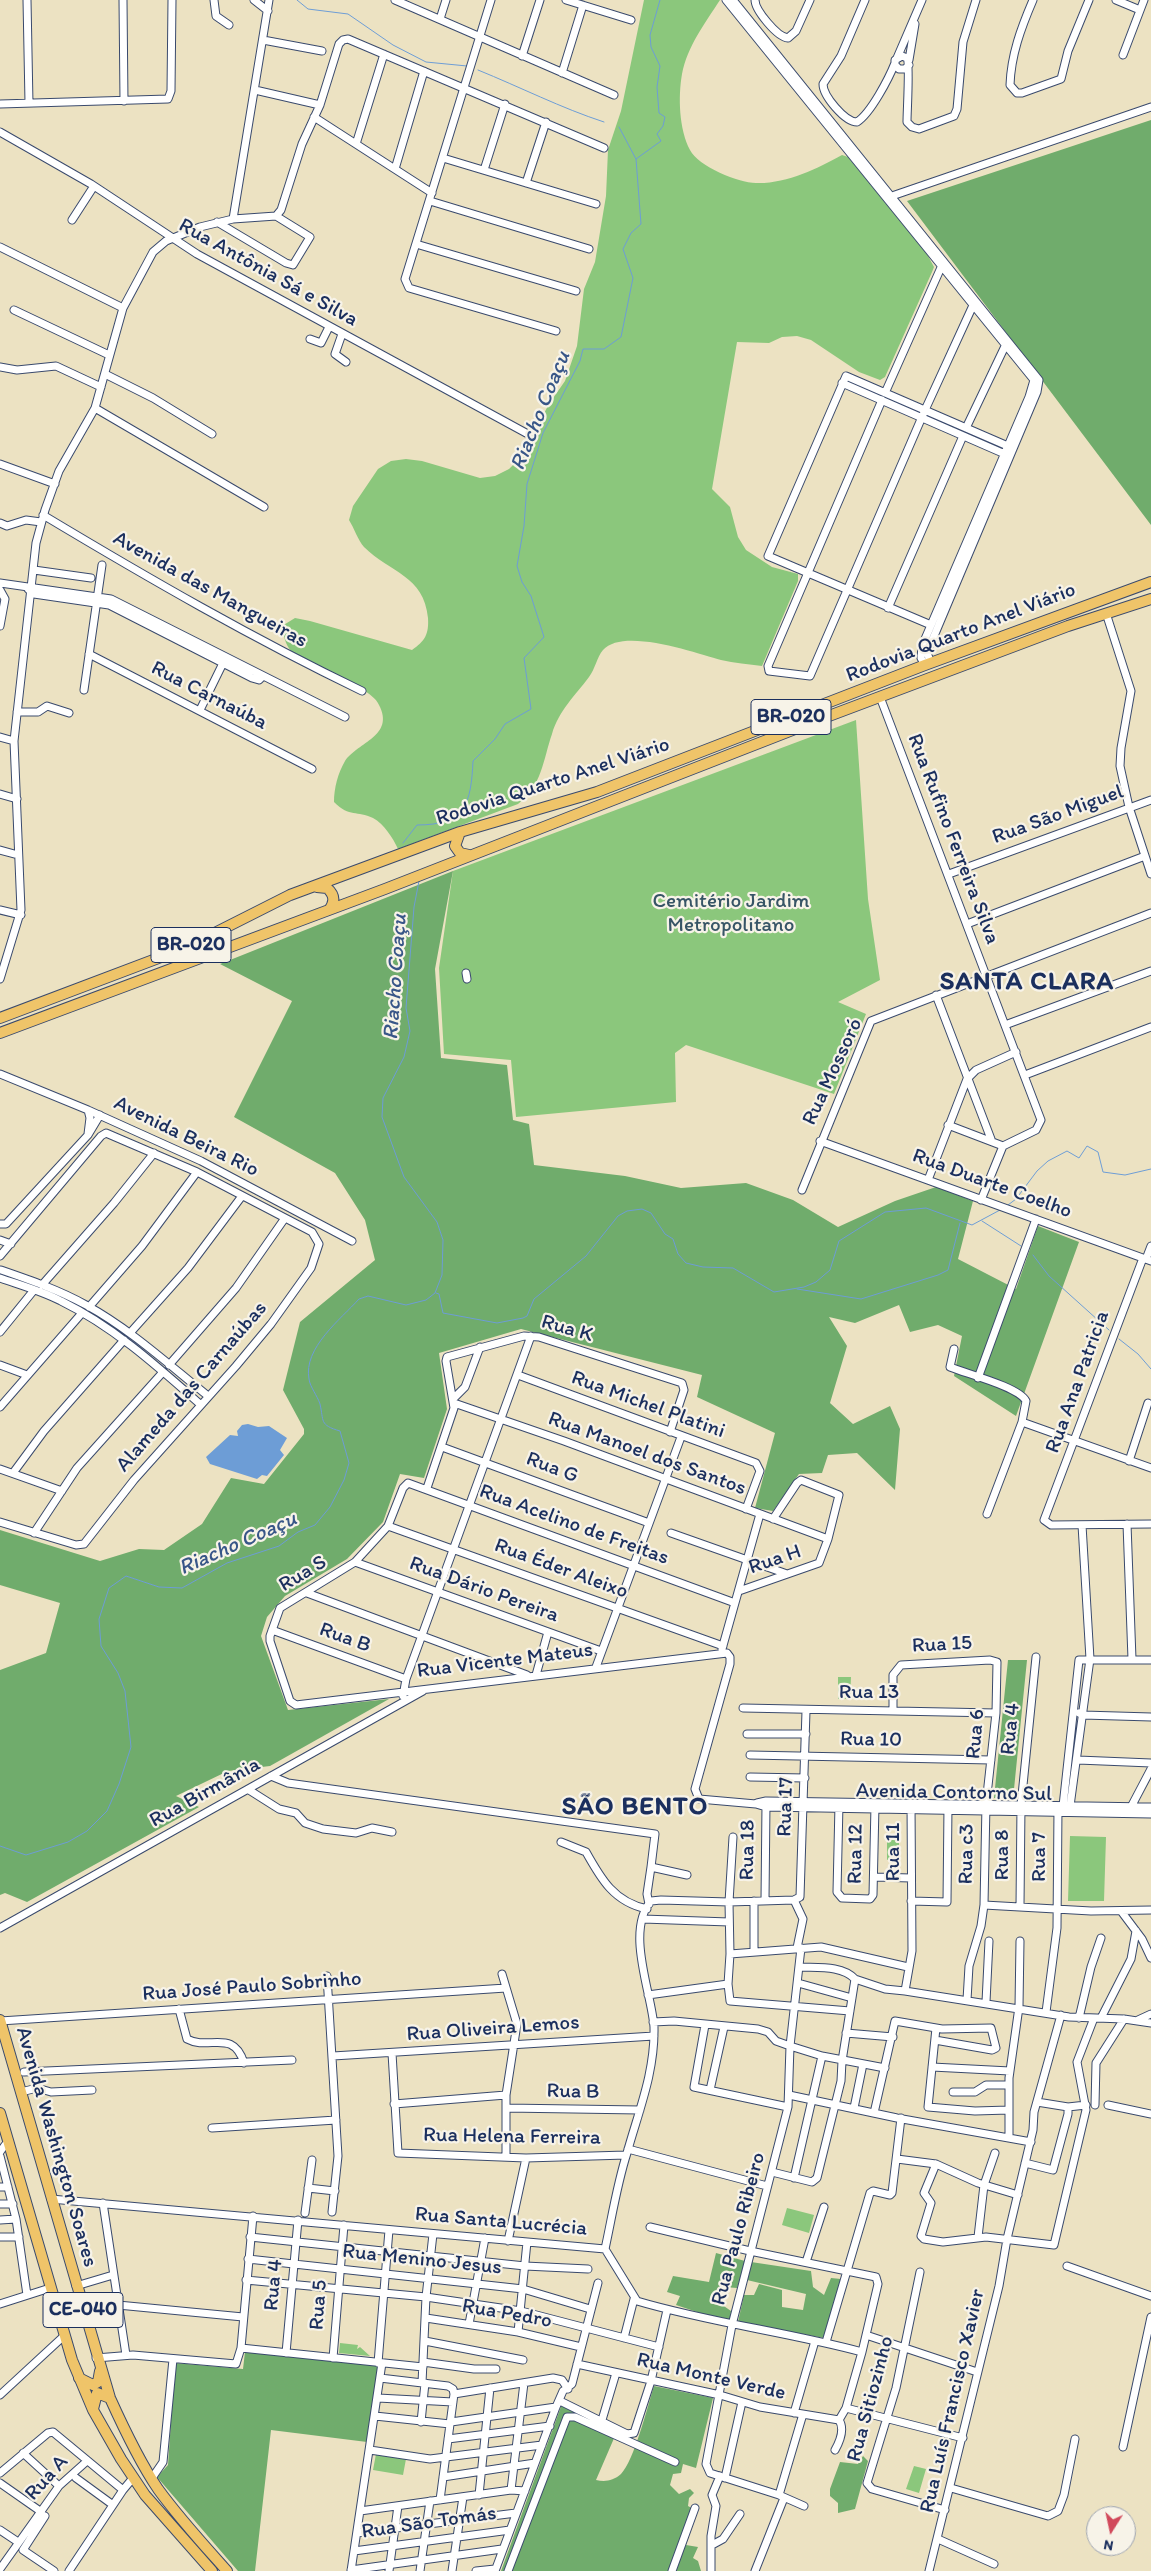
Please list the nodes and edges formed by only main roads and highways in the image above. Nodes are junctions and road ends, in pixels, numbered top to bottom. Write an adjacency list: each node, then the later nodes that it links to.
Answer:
1 (1151, 582): 3 (highway, Rodovia Quarto Anel Viário / BR-020)
2 (1151, 599): 4 (highway, Rodovia Quarto Anel Viário / BR-020)
3 (1011, 634): 4 (highway); 5 (highway, Rodovia Quarto Anel Viário / BR-020)
4 (1017, 646): 6 (highway, Rodovia Quarto Anel Viário / BR-020)
5 (928, 664): 6 (highway); 7 (highway, Rodovia Quarto Anel Viário / BR-020)
6 (937, 676): 8 (highway, Rodovia Quarto Anel Viário / BR-020)
7 (460, 832): 8 (highway); 9 (highway, Rodovia Quarto Anel Viário / BR-020)
8 (469, 855): 10 (highway, Rodovia Quarto Anel Viário / BR-020)
9 (316, 887): 10 (highway); 11 (highway, Rodovia Quarto Anel Viário / BR-020)
10 (329, 910): 12 (highway, Rodovia Quarto Anel Viário / BR-020)
11 (88, 984): 12 (highway); 13 (highway, Rodovia Quarto Anel Viário / BR-020)
12 (96, 998): 14 (highway, Rodovia Quarto Anel Viário / BR-020)
13 (0, 1018)
14 (0, 1033)
15 (0, 2021): 17 (highway, Avenida Washington Soares / CE-040)
16 (0, 2113): 18 (highway, Avenida Washington Soares / CE-040)
17 (100, 2371): 18 (highway); 19 (highway, Avenida Washington Soares / CE-040)
18 (80, 2378): 20 (highway, Avenida Washington Soares / CE-040)
19 (110, 2398): 20 (highway); 22 (highway, Avenida Washington Soares / CE-040)
20 (93, 2410): 21 (highway, Avenida Washington Soares / CE-040)
21 (212, 2571)
22 (227, 2571)

